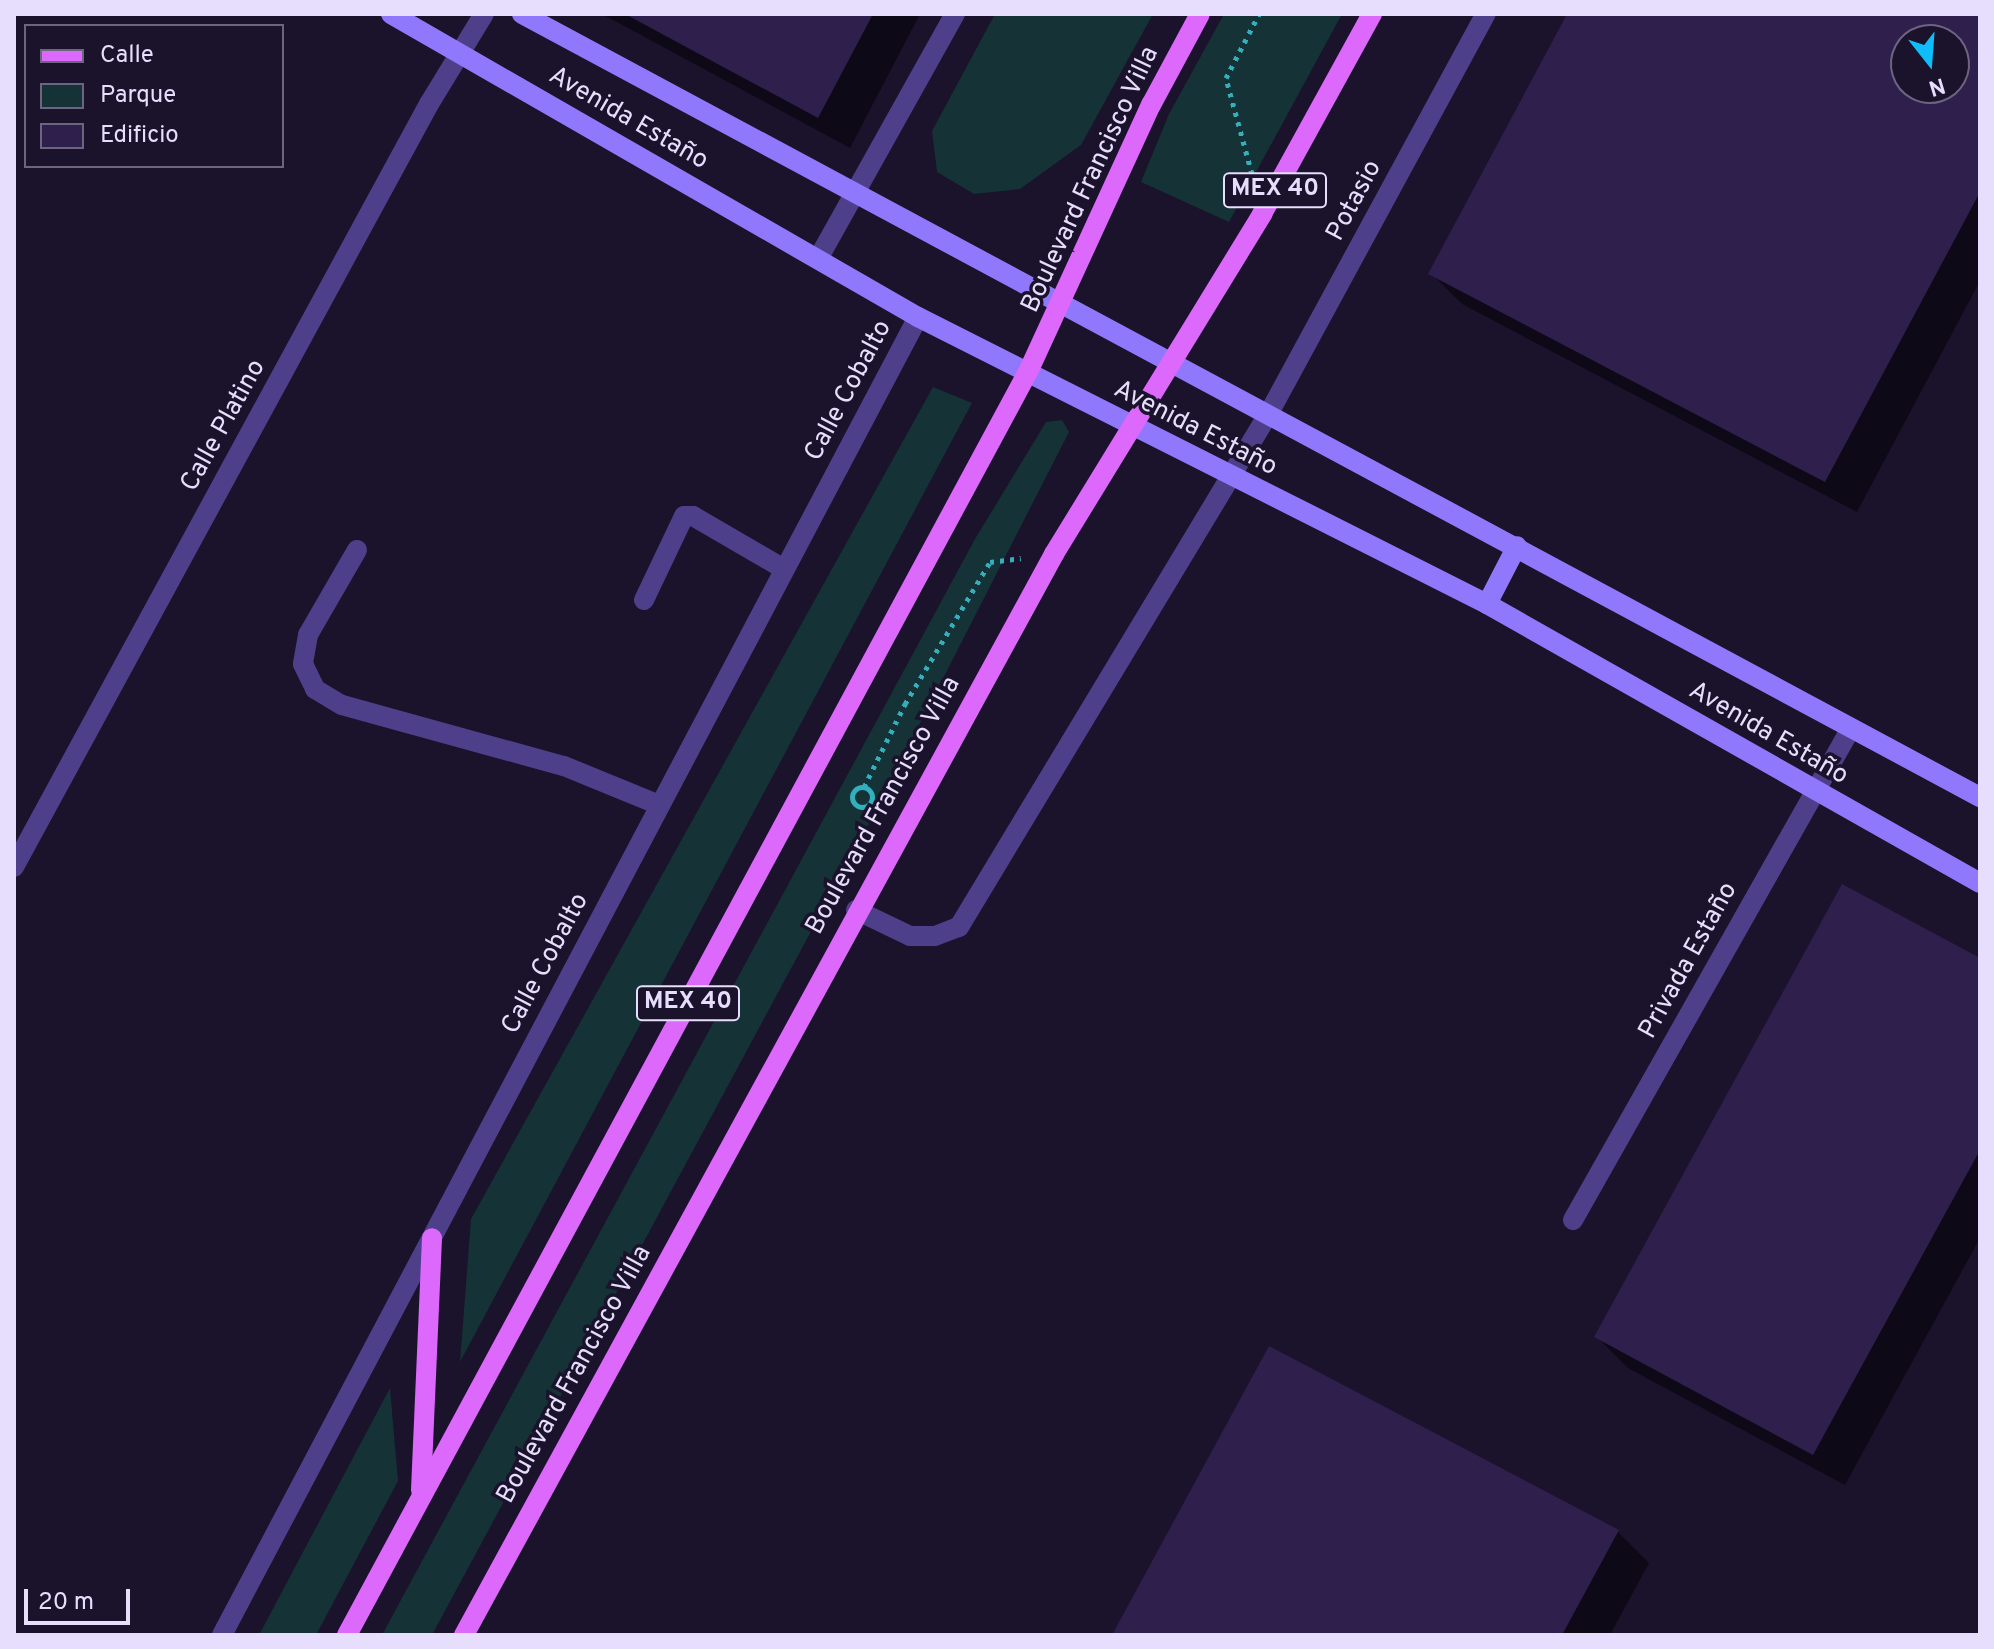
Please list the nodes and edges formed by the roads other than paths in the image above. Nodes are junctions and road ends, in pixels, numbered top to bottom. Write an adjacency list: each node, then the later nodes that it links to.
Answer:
1 (391, 14): 8 (main road, Avenida Estaño)
2 (484, 14): 8 (street, Calle Platino)
3 (522, 14): 9 (main road, Avenida Estaño)
4 (955, 14): 9 (street)
5 (1200, 14): 11 (main road, Boulevard Francisco Villa / MEX 40)
6 (1372, 14): 13 (main road, Boulevard Francisco Villa / MEX 40)
7 (1486, 14): 15 (street, Potasio)
8 (459, 51): 10 (main road, Avenida Estaño); 27 (street, Calle Platino)
9 (858, 192): 10 (street); 11 (main road, Avenida Estaño)
10 (818, 259): 12 (main road, Avenida Estaño)
11 (1064, 302): 13 (main road, Avenida Estaño); 14 (main road, Boulevard Francisco Villa / MEX 40)
12 (918, 317): 14 (main road, Avenida Estaño); 20 (street, Calle Cobalto)
13 (1172, 363): 15 (main road, Avenida Estaño); 16 (main road, Boulevard Francisco Villa / MEX 40)
14 (1028, 372): 16 (main road, Avenida Estaño); 32 (main road, Boulevard Francisco Villa / MEX 40)
15 (1269, 413): 17 (street, Potasio); 18 (main road, Avenida Estaño)
16 (1133, 428): 17 (main road, Avenida Estaño); 29 (main road, Boulevard Francisco Villa / MEX 40)
17 (1231, 478): 22 (main road, Avenida Estaño); 29 (street, Potasio)
18 (1517, 546): 22 (main road); 23 (main road, Avenida Estaño)
19 (357, 550): 26 (street)
20 (784, 569): 21 (street); 26 (street, Calle Cobalto)
21 (644, 600)
22 (1487, 604): 24 (main road, Avenida Estaño)
23 (1851, 728): 24 (street, Privada Estaño); 25 (main road, Avenida Estaño)
24 (1814, 791): 28 (main road, Avenida Estaño); 30 (street, Privada Estaño)
25 (1980, 797)
26 (659, 805): 31 (street, Calle Cobalto)
27 (14, 867)
28 (1980, 883)
29 (856, 910): 35 (main road, Boulevard Francisco Villa / MEX 40)
30 (1573, 1220)
31 (432, 1238): 32 (main road); 33 (street, Calle Cobalto)
32 (421, 1498): 34 (main road, Boulevard Francisco Villa / MEX 40)
33 (222, 1635)
34 (347, 1635)
35 (464, 1635)

